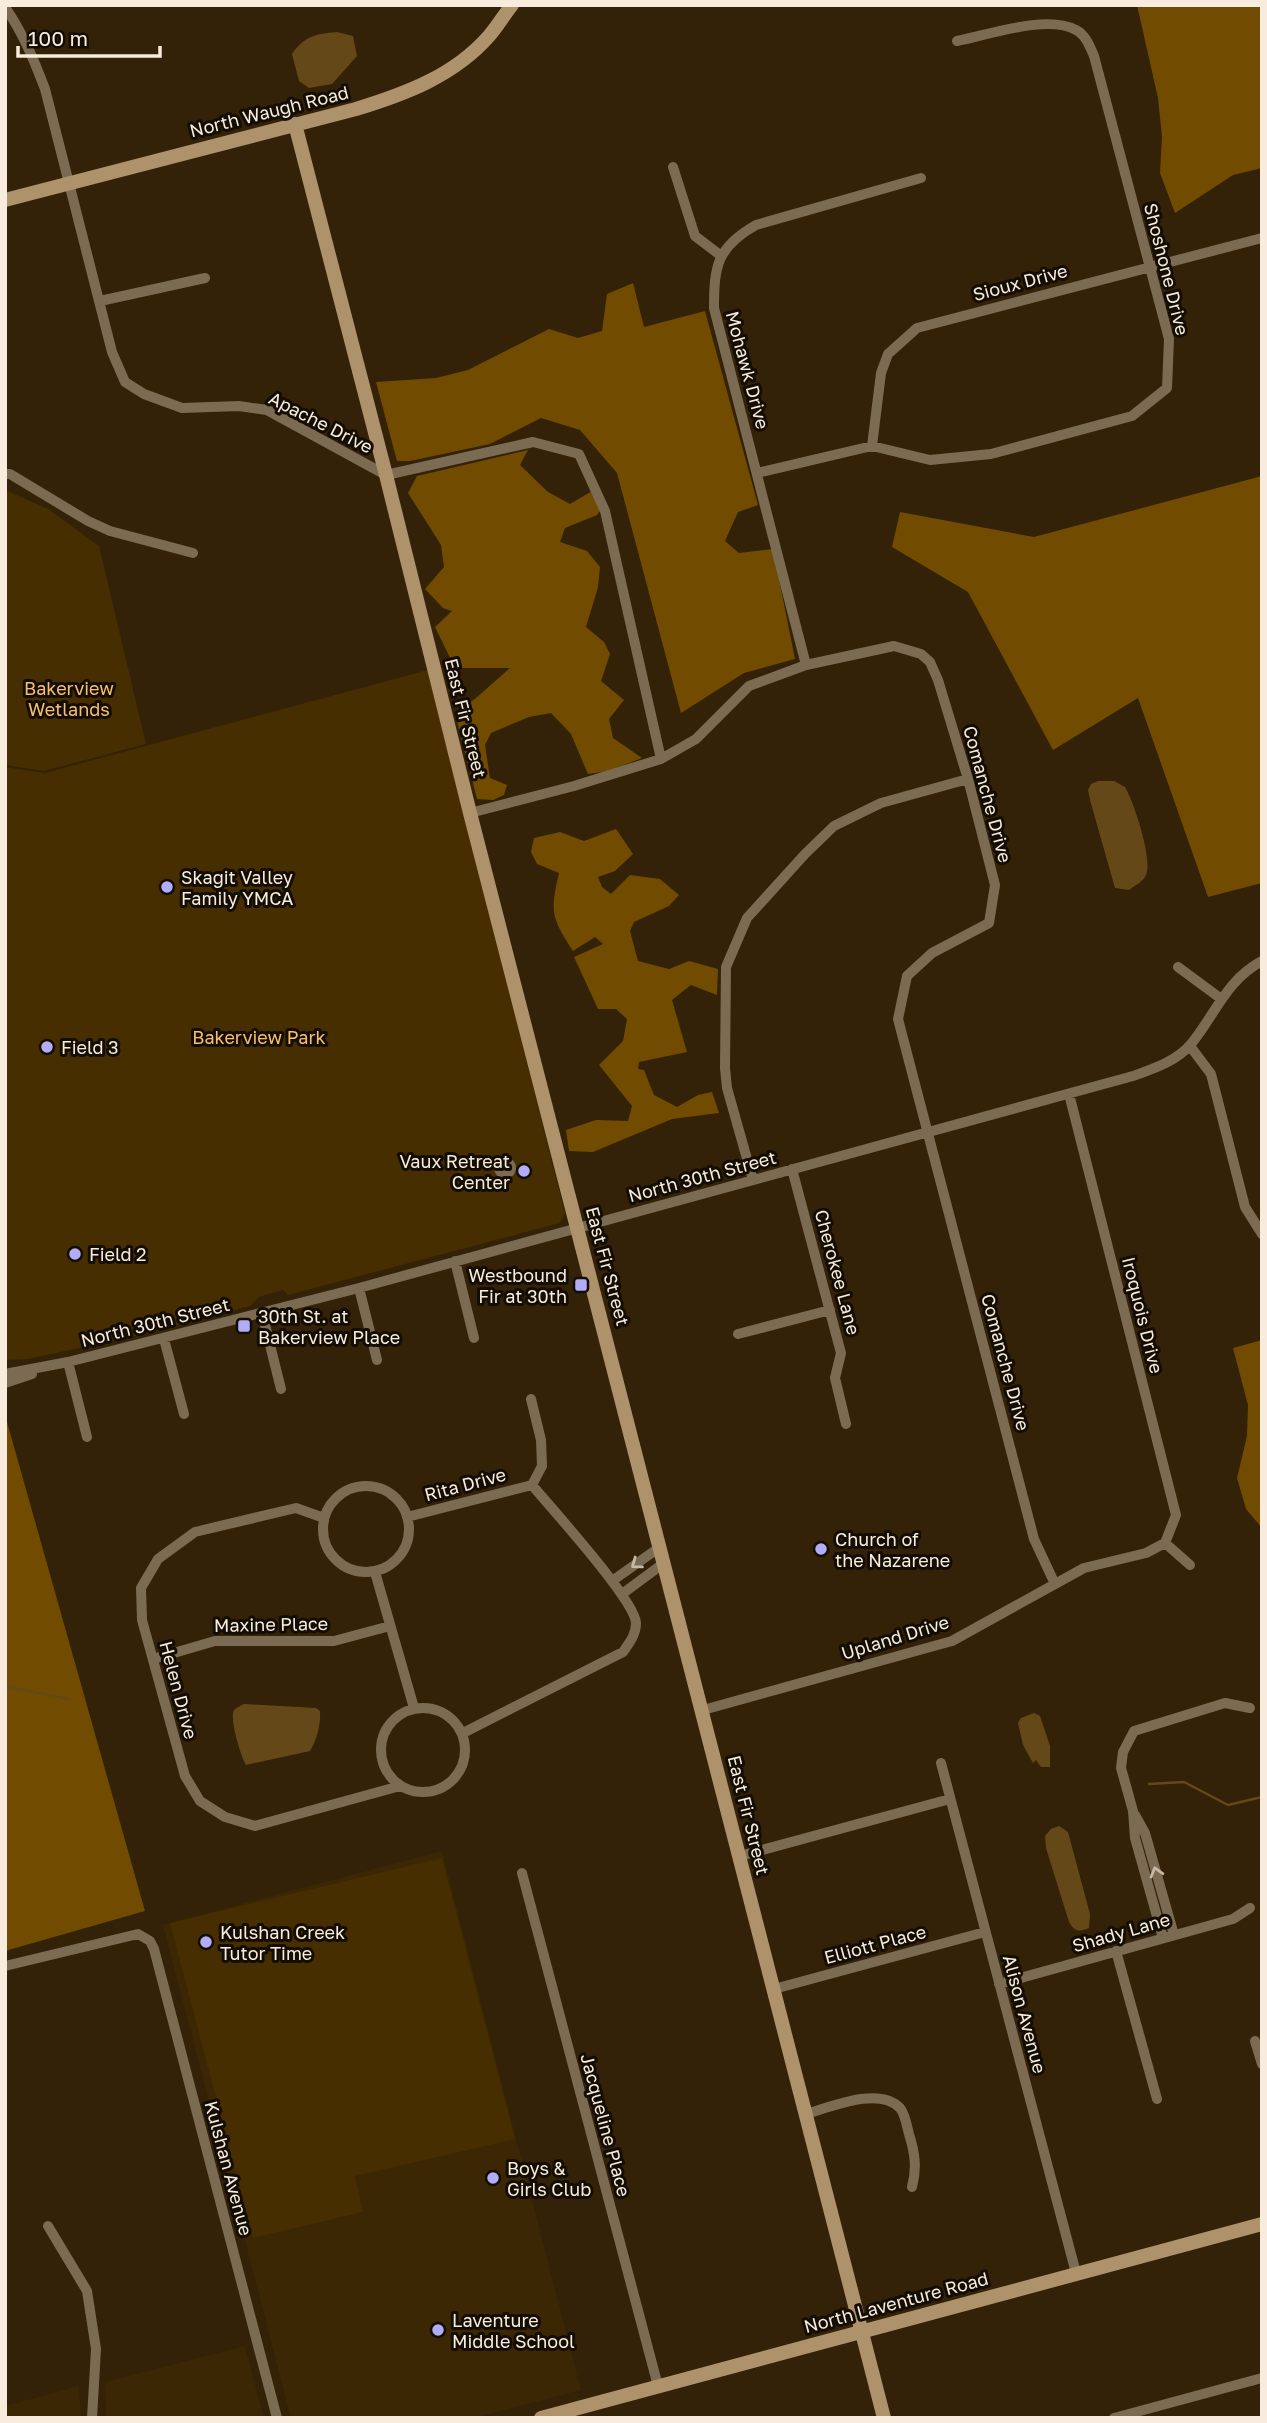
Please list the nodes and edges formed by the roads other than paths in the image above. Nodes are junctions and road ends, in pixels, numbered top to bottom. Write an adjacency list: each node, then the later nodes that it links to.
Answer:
1 (512, 5): 4 (street, North Waugh Road)
2 (5, 7): 7 (street, Apache Drive)
3 (957, 41): 11 (street, Shoshone Drive)
4 (295, 124): 7 (street, North Waugh Road); 17 (street, East Fir Street)
5 (673, 167): 10 (street)
6 (921, 178): 10 (street)
7 (68, 183): 8 (street, North Waugh Road); 13 (street, Apache Drive)
8 (5, 200)
9 (1262, 238): 11 (street, Sioux Drive)
10 (720, 255): 15 (street, Mohawk Drive)
11 (1149, 267): 14 (street, Sioux Drive); 14 (street, Shoshone Drive)
12 (205, 278): 13 (street)
13 (100, 301): 17 (street, Apache Drive)
14 (872, 446): 15 (street, Shoshone Drive)
15 (757, 473): 19 (street, Mohawk Drive)
16 (5, 474): 18 (street)
17 (386, 475): 20 (street); 22 (street, East Fir Street)
18 (193, 553)
19 (806, 665): 20 (street, Comanche Drive); 21 (street, Comanche Drive)
20 (661, 759): 22 (street, Comanche Drive)
21 (968, 779): 28 (street, Comanche Drive); 30 (street)
22 (470, 813): 31 (street, East Fir Street)
23 (1262, 961): 25 (street, North 30th Street)
24 (1178, 967): 25 (street)
25 (1220, 998): 26 (street, North 30th Street)
26 (1190, 1046): 27 (street, North 30th Street); 32 (street)
27 (1069, 1094): 28 (street, North 30th Street); 52 (street, Iroquois Drive)
28 (928, 1131): 29 (street, North 30th Street); 58 (street, Comanche Drive)
29 (792, 1169): 30 (street, North 30th Street); 35 (street, Cherokee Lane)
30 (753, 1180): 31 (street, North 30th Street)
31 (578, 1227): 33 (street, North 30th Street); 53 (street, East Fir Street)
32 (1262, 1234)
33 (455, 1261): 34 (street, North 30th Street); 38 (street)
34 (359, 1288): 36 (street, North 30th Street); 40 (street)
35 (830, 1310): 37 (street); 47 (street, Cherokee Lane)
36 (262, 1313): 39 (street, North 30th Street); 44 (street)
37 (738, 1334)
38 (474, 1338)
39 (164, 1339): 41 (street, North 30th Street); 46 (street)
40 (377, 1360)
41 (68, 1362): 42 (street, North 30th Street); 43 (street, North 30th Street); 48 (street)
42 (5, 1374)
43 (5, 1383)
44 (281, 1389)
45 (531, 1399): 49 (street)
46 (184, 1414)
47 (846, 1424)
48 (88, 1437)
49 (532, 1485): 50 (street, Rita Drive); 57 (street, Rita Drive)
50 (407, 1517): 51 (street); 56 (street)
51 (324, 1518): 56 (street); 61 (street, Helen Drive)
52 (1165, 1543): 55 (street); 58 (street, Upland Drive)
53 (660, 1547): 54 (street, East Fir Street); 57 (street, one-way to 57)
54 (664, 1563): 59 (street); 64 (street, East Fir Street)
55 (1189, 1565)
56 (375, 1572): 60 (street)
57 (612, 1581): 59 (street, Rita Drive)
58 (1055, 1584): 64 (street, Upland Drive)
59 (621, 1594): 65 (street, Rita Drive)
60 (390, 1626): 61 (street, Maxine Place); 62 (street)
61 (153, 1659): 67 (street, Helen Drive)
62 (414, 1708): 65 (street); 67 (street)
63 (1251, 1708): 73 (street)
64 (703, 1710): 69 (street, East Fir Street)
65 (463, 1733): 67 (street)
66 (941, 1763): 68 (street, Alison Avenue)
67 (400, 1786)
68 (950, 1799): 69 (street); 72 (street, Alison Avenue)
69 (740, 1856): 77 (street, East Fir Street)
70 (522, 1873): 88 (street, Jacqueline Place)
71 (1250, 1908): 73 (street, Shady Lane)
72 (985, 1932): 76 (street, Alison Avenue); 77 (street, Elliott Place)
73 (1168, 1937): 74 (street, Shady Lane)
74 (1116, 1951): 76 (street, Shady Lane); 80 (street)
75 (5, 1966): 90 (street, Kulshan Avenue)
76 (999, 1984): 85 (street, Alison Avenue)
77 (774, 1989): 81 (street, East Fir Street)
78 (1255, 2041): 79 (street)
79 (1262, 2064)
80 (1157, 2099)
81 (806, 2114): 82 (street); 86 (street, East Fir Street)
82 (912, 2187)
83 (48, 2226): 89 (street)
84 (1261, 2227): 85 (street, North Laventure Road)
85 (1076, 2273): 86 (street, North Laventure Road)
86 (863, 2331): 88 (street, North Laventure Road); 92 (street, East Fir Street)
87 (1262, 2378): 93 (street)
88 (658, 2386): 91 (street, North Laventure Road)
89 (92, 2418)
90 (277, 2418)
91 (541, 2418)
92 (884, 2418)
93 (1114, 2418)

